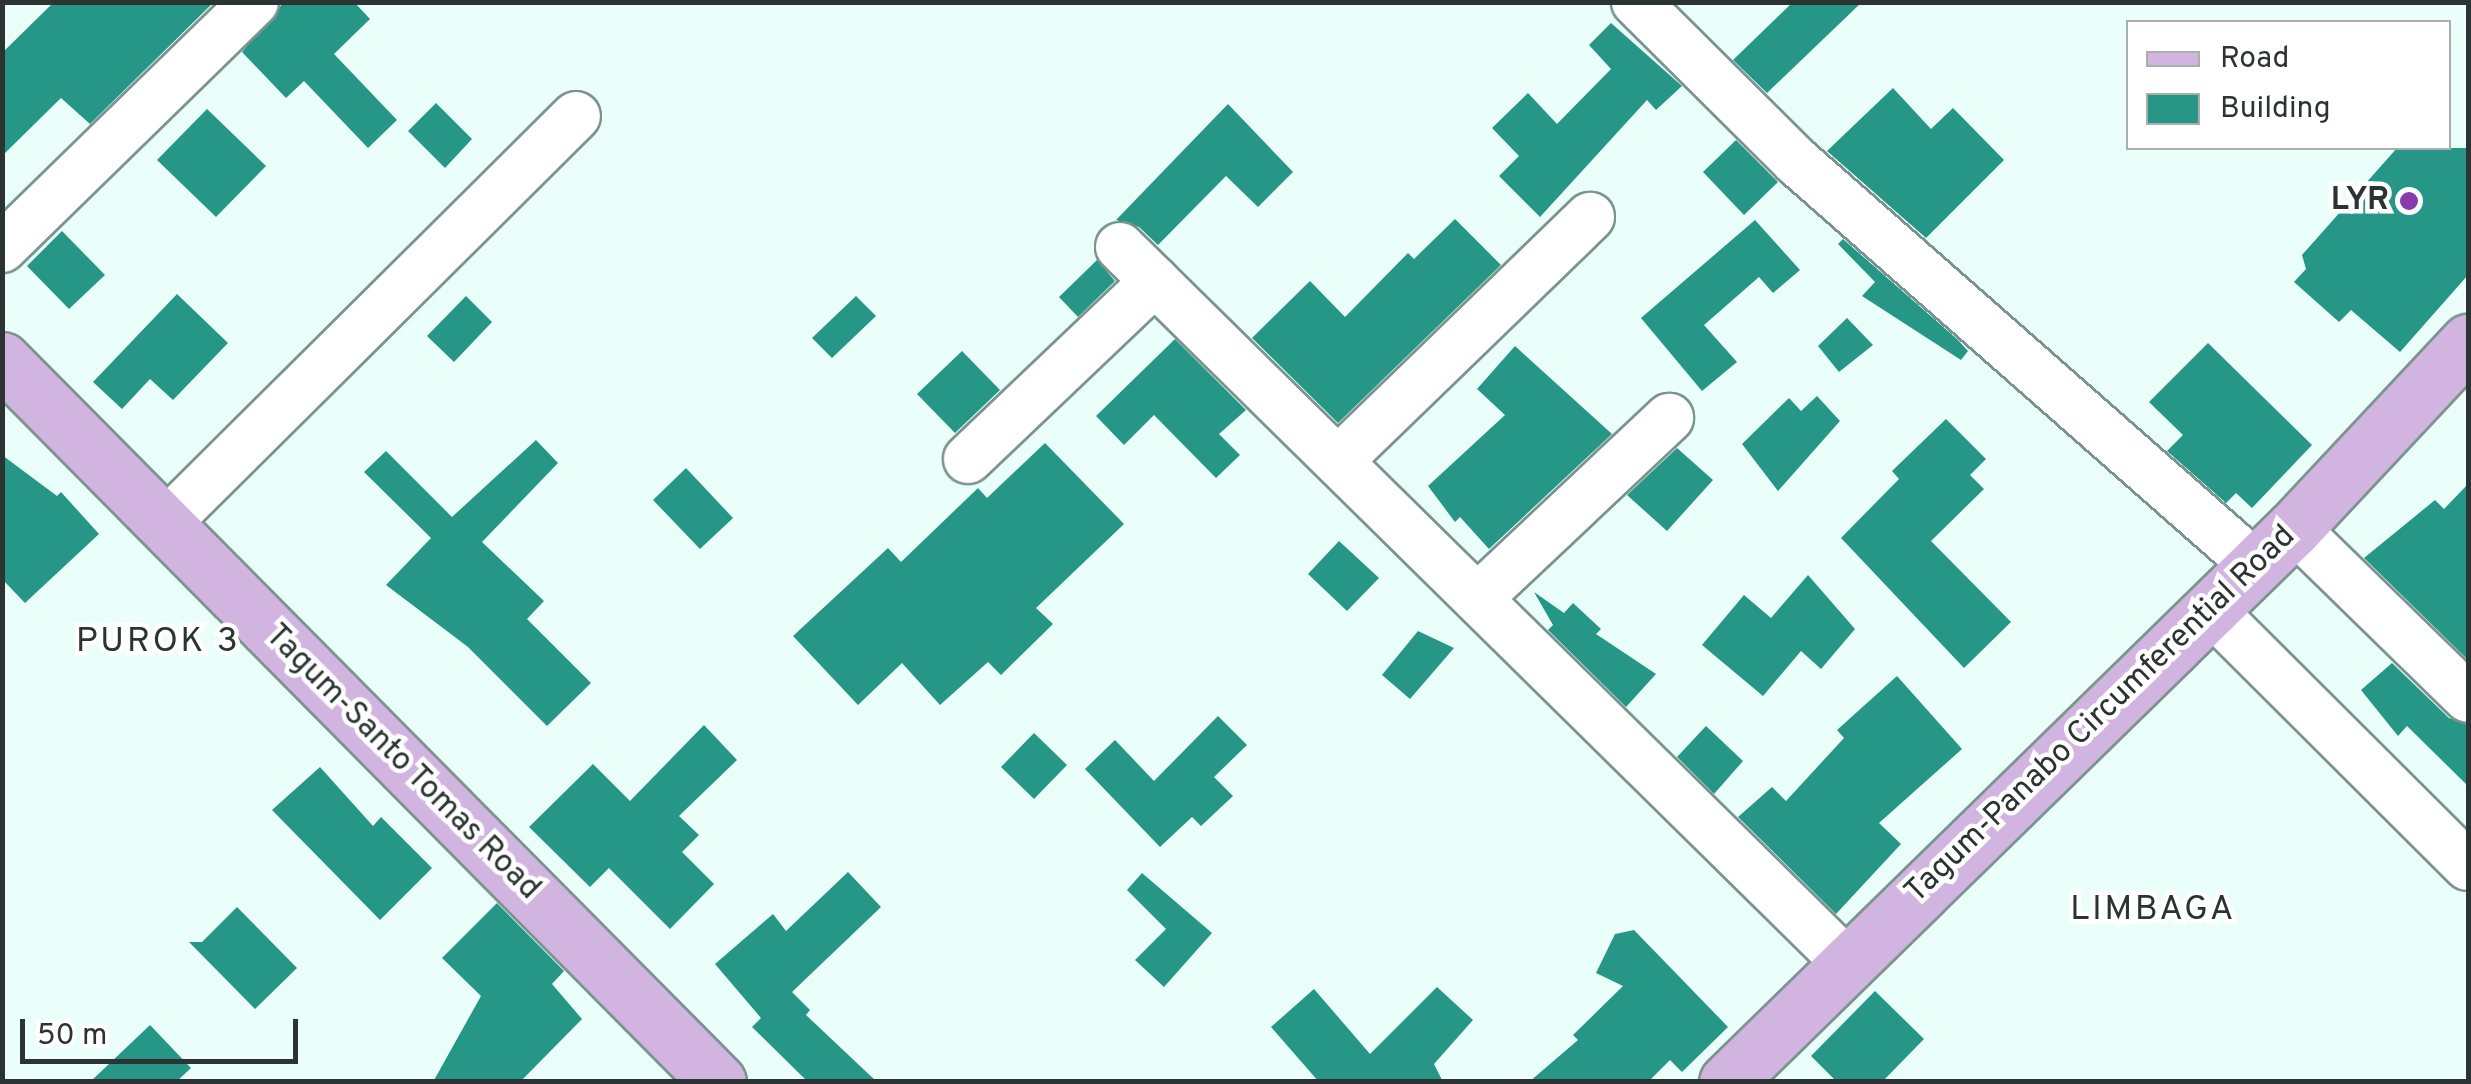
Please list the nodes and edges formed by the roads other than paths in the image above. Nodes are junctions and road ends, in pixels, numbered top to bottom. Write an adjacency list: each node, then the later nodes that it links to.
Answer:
1 (254, 2): 6 (street)
2 (1636, 2): 15 (street)
3 (576, 116): 13 (street)
4 (1590, 217): 12 (street)
5 (1120, 246): 7 (street)
6 (2, 248)
7 (1155, 281): 11 (street); 12 (street)
8 (2468, 342): 14 (main road, Tagum-Panabo Circumferential Road)
9 (2, 360): 13 (main road, Tagum-Santo Tomas Road)
10 (1669, 418): 16 (street)
11 (968, 459)
12 (1338, 462): 16 (street)
13 (165, 524): 21 (main road, Tagum-Santo Tomas Road)
14 (2294, 528): 15 (main road, Tagum-Panabo Circumferential Road); 18 (street)
15 (2256, 565): 17 (main road, Tagum-Panabo Circumferential Road)
16 (1480, 596): 20 (street)
17 (2210, 609): 19 (street); 20 (main road, Tagum-Panabo Circumferential Road)
18 (2468, 697)
19 (2468, 866)
20 (1848, 964): 22 (main road, Tagum-Panabo Circumferential Road)
21 (718, 1082)
22 (1727, 1082)

